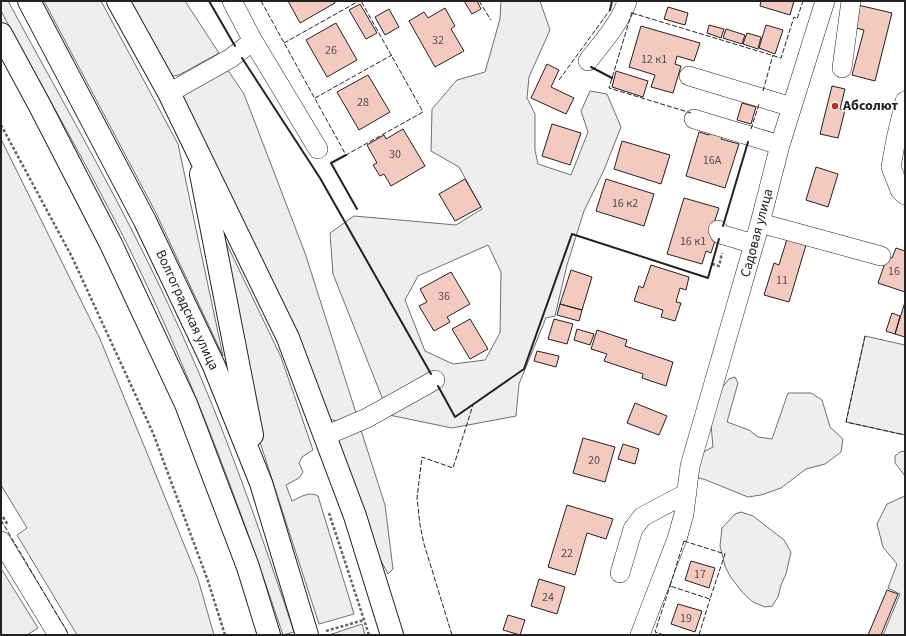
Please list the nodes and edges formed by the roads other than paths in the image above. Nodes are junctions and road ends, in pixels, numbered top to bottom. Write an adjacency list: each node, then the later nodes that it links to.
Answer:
1 (29, 1): 26 (main road, Волгоградская улица)
2 (118, 1): 12 (main road)
3 (232, 1): 8 (street)
4 (627, 1): 9 (street)
5 (825, 1): 14 (street, Садовая улица)
6 (851, 1): 10 (street)
7 (1, 34): 32 (main road)
8 (253, 41): 12 (street); 18 (street)
9 (588, 61)
10 (842, 68)
11 (689, 76): 14 (street)
12 (169, 93): 16 (main road)
13 (905, 101): 19 (street)
14 (792, 107): 17 (street, Садовая улица)
15 (694, 119): 17 (street)
16 (195, 143): 25 (main road); 26 (main road)
17 (780, 145): 20 (street, Садовая улица)
18 (318, 149)
19 (905, 195)
20 (760, 223): 22 (street, Садовая улица); 23 (street)
21 (718, 230): 22 (street)
22 (754, 244): 27 (street, Садовая улица)
23 (880, 256)
24 (435, 380): 25 (street)
25 (325, 436): 33 (main road)
26 (261, 483): 30 (main road, Волгоградская улица)
27 (687, 493): 29 (street); 34 (street, Садовая улица)
28 (4, 549): 31 (street)
29 (620, 573)
30 (316, 633)
31 (58, 635)
32 (269, 635)
33 (392, 635)
34 (640, 635)

